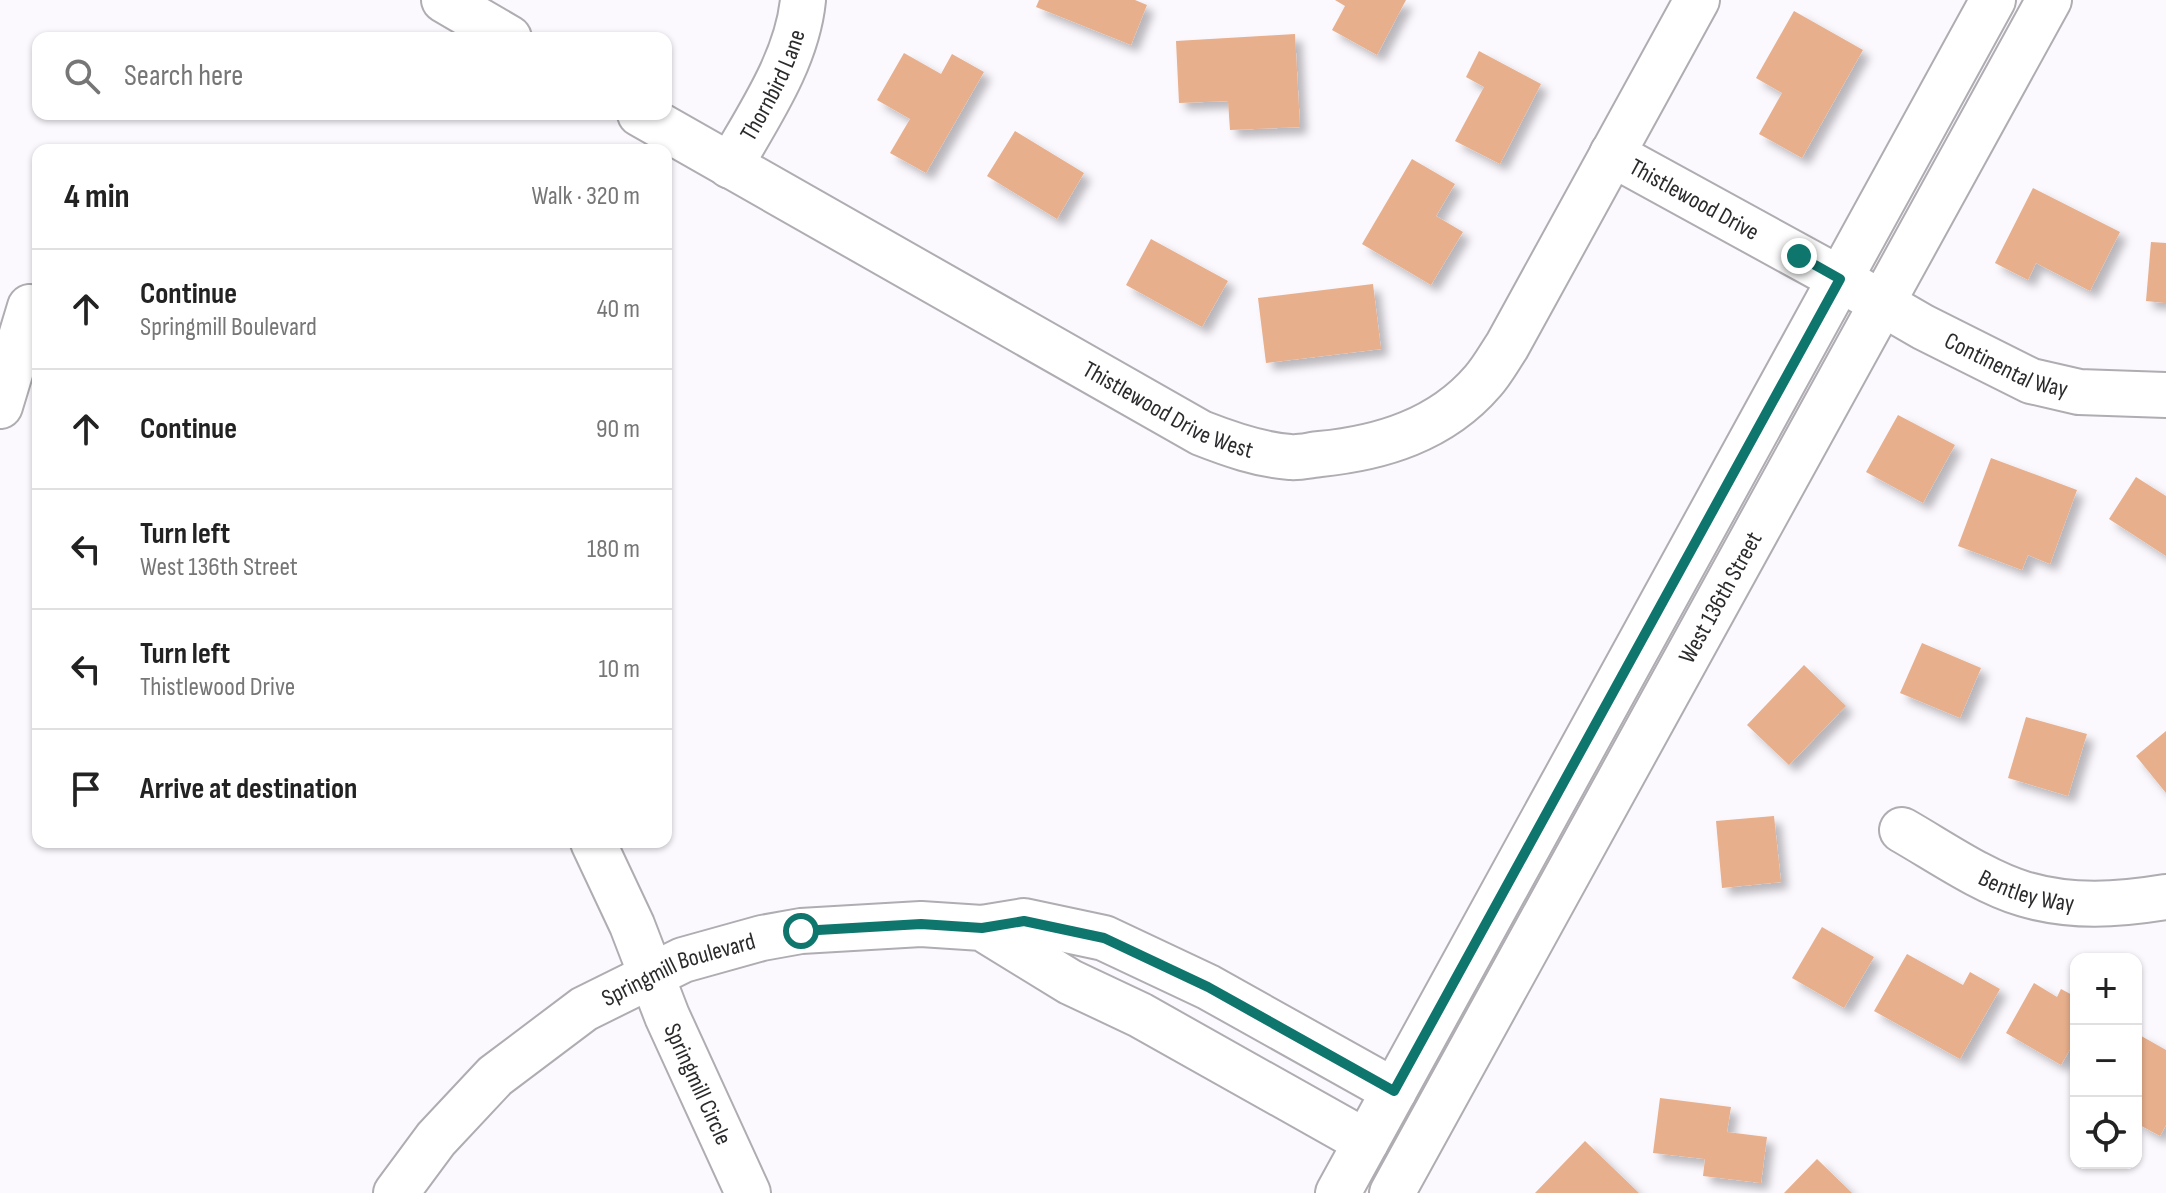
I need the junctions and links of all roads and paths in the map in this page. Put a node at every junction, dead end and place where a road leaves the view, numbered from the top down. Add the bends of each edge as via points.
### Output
1 (444, 0) edge
2 (803, 0) edge
3 (1697, 0) edge
4 (1993, 0) edge
5 (2049, 0) edge
6 (499, 32) edge
7 (650, 120) edge
8 (1612, 154) junction
9 (730, 166) junction
10 (1861, 291) junction
11 (30, 307) dead end
12 (2166, 395) edge
13 (0, 406) edge
14 (1902, 830) dead end
15 (596, 848) edge
16 (2166, 897) edge
17 (982, 928) junction
18 (651, 976) junction
19 (1380, 1117) junction
20 (1422, 1140) junction
21 (396, 1193) edge
22 (748, 1193) edge
23 (1338, 1193) edge
24 (1392, 1193) edge

1 - 6 street
2 - 9 street, Thornbird Lane via 783,73
3 - 8 street, Thistlewood Drive West
4 - 10 street, West 136th Street
5 - 10 street, West 136th Street
7 - 9 street, Thistlewood Drive West
8 - 9 street, Thistlewood Drive West via 1483,382 1449,412 1387,443 1290,457 1201,433
8 - 10 street, Thistlewood Drive
10 - 12 street, Continental Way via 2031,381 2079,392
10 - 19 street, West 136th Street
10 - 20 street, West 136th Street
11 - 13 street
14 - 16 street, Bentley Way via 2022,894 2116,905
15 - 18 street, Springmill Circle
17 - 18 street, Springmill Boulevard via 921,924 801,931 683,960
17 - 19 street, Springmill Boulevard via 1070,982
17 - 19 street via 1024,921 1104,938 1208,987
18 - 21 street, Springmill Boulevard via 584,1009 495,1076 436,1139
18 - 22 street, Springmill Circle
19 - 20 street
19 - 23 street, West 136th Street
20 - 24 street, West 136th Street

